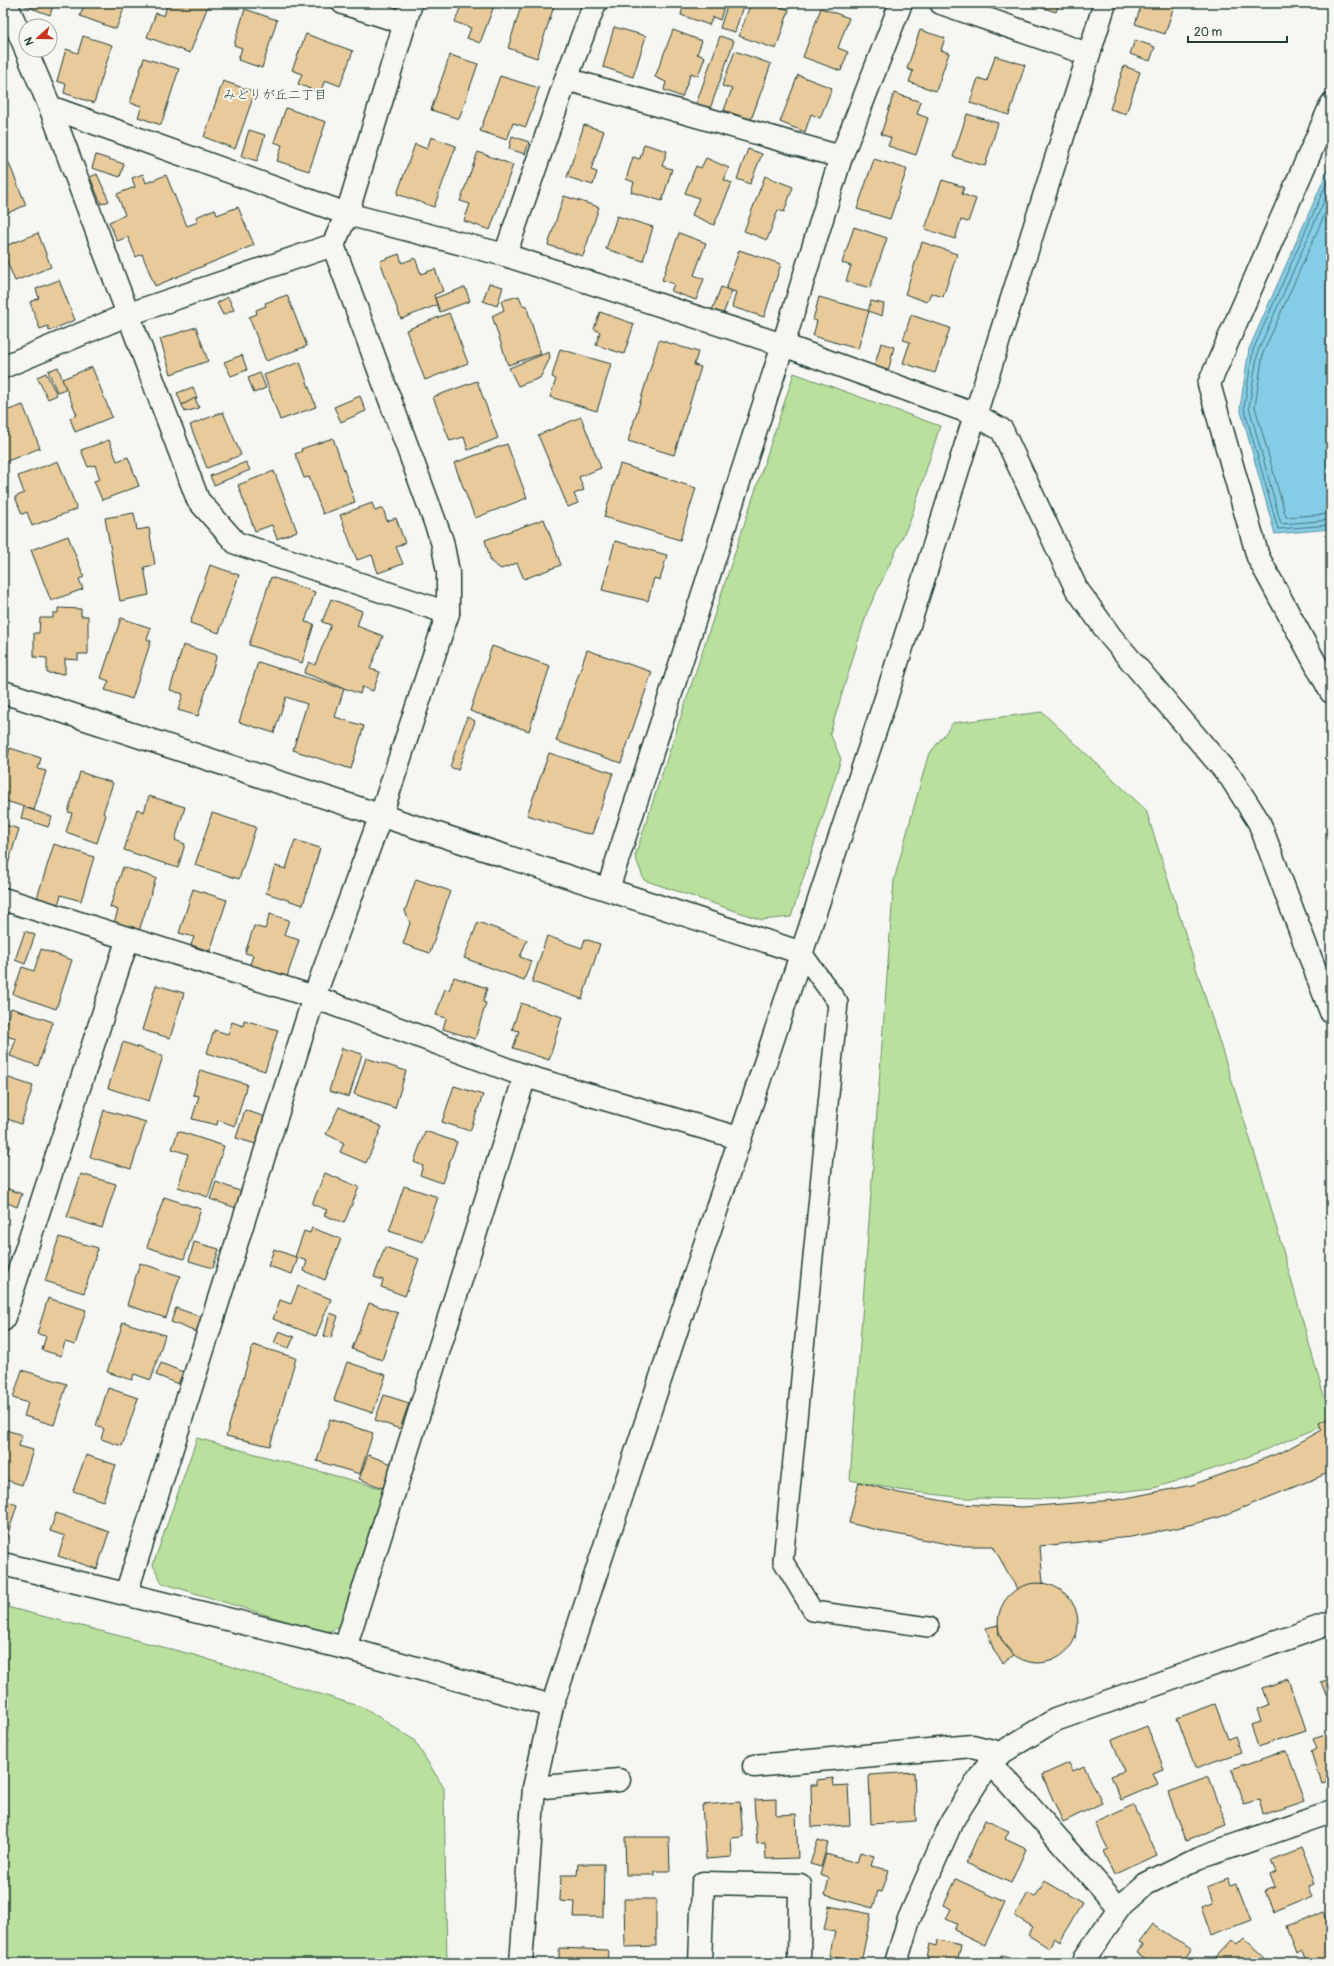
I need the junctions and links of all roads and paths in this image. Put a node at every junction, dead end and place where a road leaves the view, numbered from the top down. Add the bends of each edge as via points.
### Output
1 (6, 3) edge
2 (344, 3) edge
3 (595, 3) edge
4 (901, 3) edge
5 (941, 3) edge
6 (1105, 3) edge
7 (408, 13) edge
8 (18, 31) edge
9 (1088, 54) junction
10 (29, 58) edge
11 (566, 79) junction
12 (1331, 105) edge
13 (50, 107) junction
14 (841, 157) junction
15 (347, 214) junction
16 (333, 245) junction
17 (505, 255) junction
18 (129, 314) junction
19 (783, 345) junction
20 (3, 367) edge
21 (974, 414) junction
22 (448, 613) junction
23 (3, 692) edge
24 (1331, 692) edge
25 (381, 815) junction
26 (608, 890) junction
27 (3, 899) edge
28 (128, 938) junction
29 (802, 953) junction
30 (314, 997) junction
31 (1331, 1012) edge
32 (525, 1076) junction
33 (739, 1138) junction
34 (3, 1320) edge
35 (3, 1564) edge
36 (126, 1594) junction
37 (1331, 1622) edge
38 (929, 1627) dead end
39 (345, 1648) junction
40 (552, 1706) junction
41 (995, 1758) junction
42 (754, 1766) dead end
43 (619, 1780) dead end
44 (534, 1788) junction
45 (1331, 1812) edge
46 (1119, 1908) junction
47 (521, 1963) edge
48 (700, 1963) edge
49 (799, 1963) edge
50 (896, 1963) edge
51 (1084, 1963) edge

1 - 8 street
2 - 7 street
3 - 11 street
4 - 14 street
5 - 9 street
6 - 9 street
7 - 15 street
9 - 21 street via 990,371
10 - 13 street
11 - 14 street
11 - 17 street
12 - 24 street via 1209,384 1258,557
13 - 15 street
13 - 18 street
14 - 19 street
15 - 16 street
15 - 17 street
16 - 18 street
16 - 22 street via 442,540 448,572
17 - 19 street
18 - 20 street
18 - 22 street via 198,500 236,543
19 - 21 street
19 - 26 street
21 - 29 street via 884,706
21 - 31 street via 1002,430 1076,588 1111,637 1231,778 1259,822
22 - 25 street
23 - 25 street
25 - 26 street
25 - 30 street
26 - 29 street
27 - 28 street
28 - 30 street
28 - 34 street
29 - 33 street
29 - 38 lane via 838,1003 783,1561 813,1611
30 - 32 street
30 - 36 street
32 - 33 street
32 - 39 street
33 - 40 street
35 - 36 street
36 - 39 street
37 - 41 street via 1055,1720
39 - 40 street
40 - 44 street
41 - 42 street via 972,1746
41 - 46 street via 1009,1782
41 - 50 street via 952,1821 909,1919
43 - 44 street
44 - 47 street
45 - 46 street via 1198,1858 1146,1884
46 - 51 street
48 - 49 street via 703,1882 800,1885

